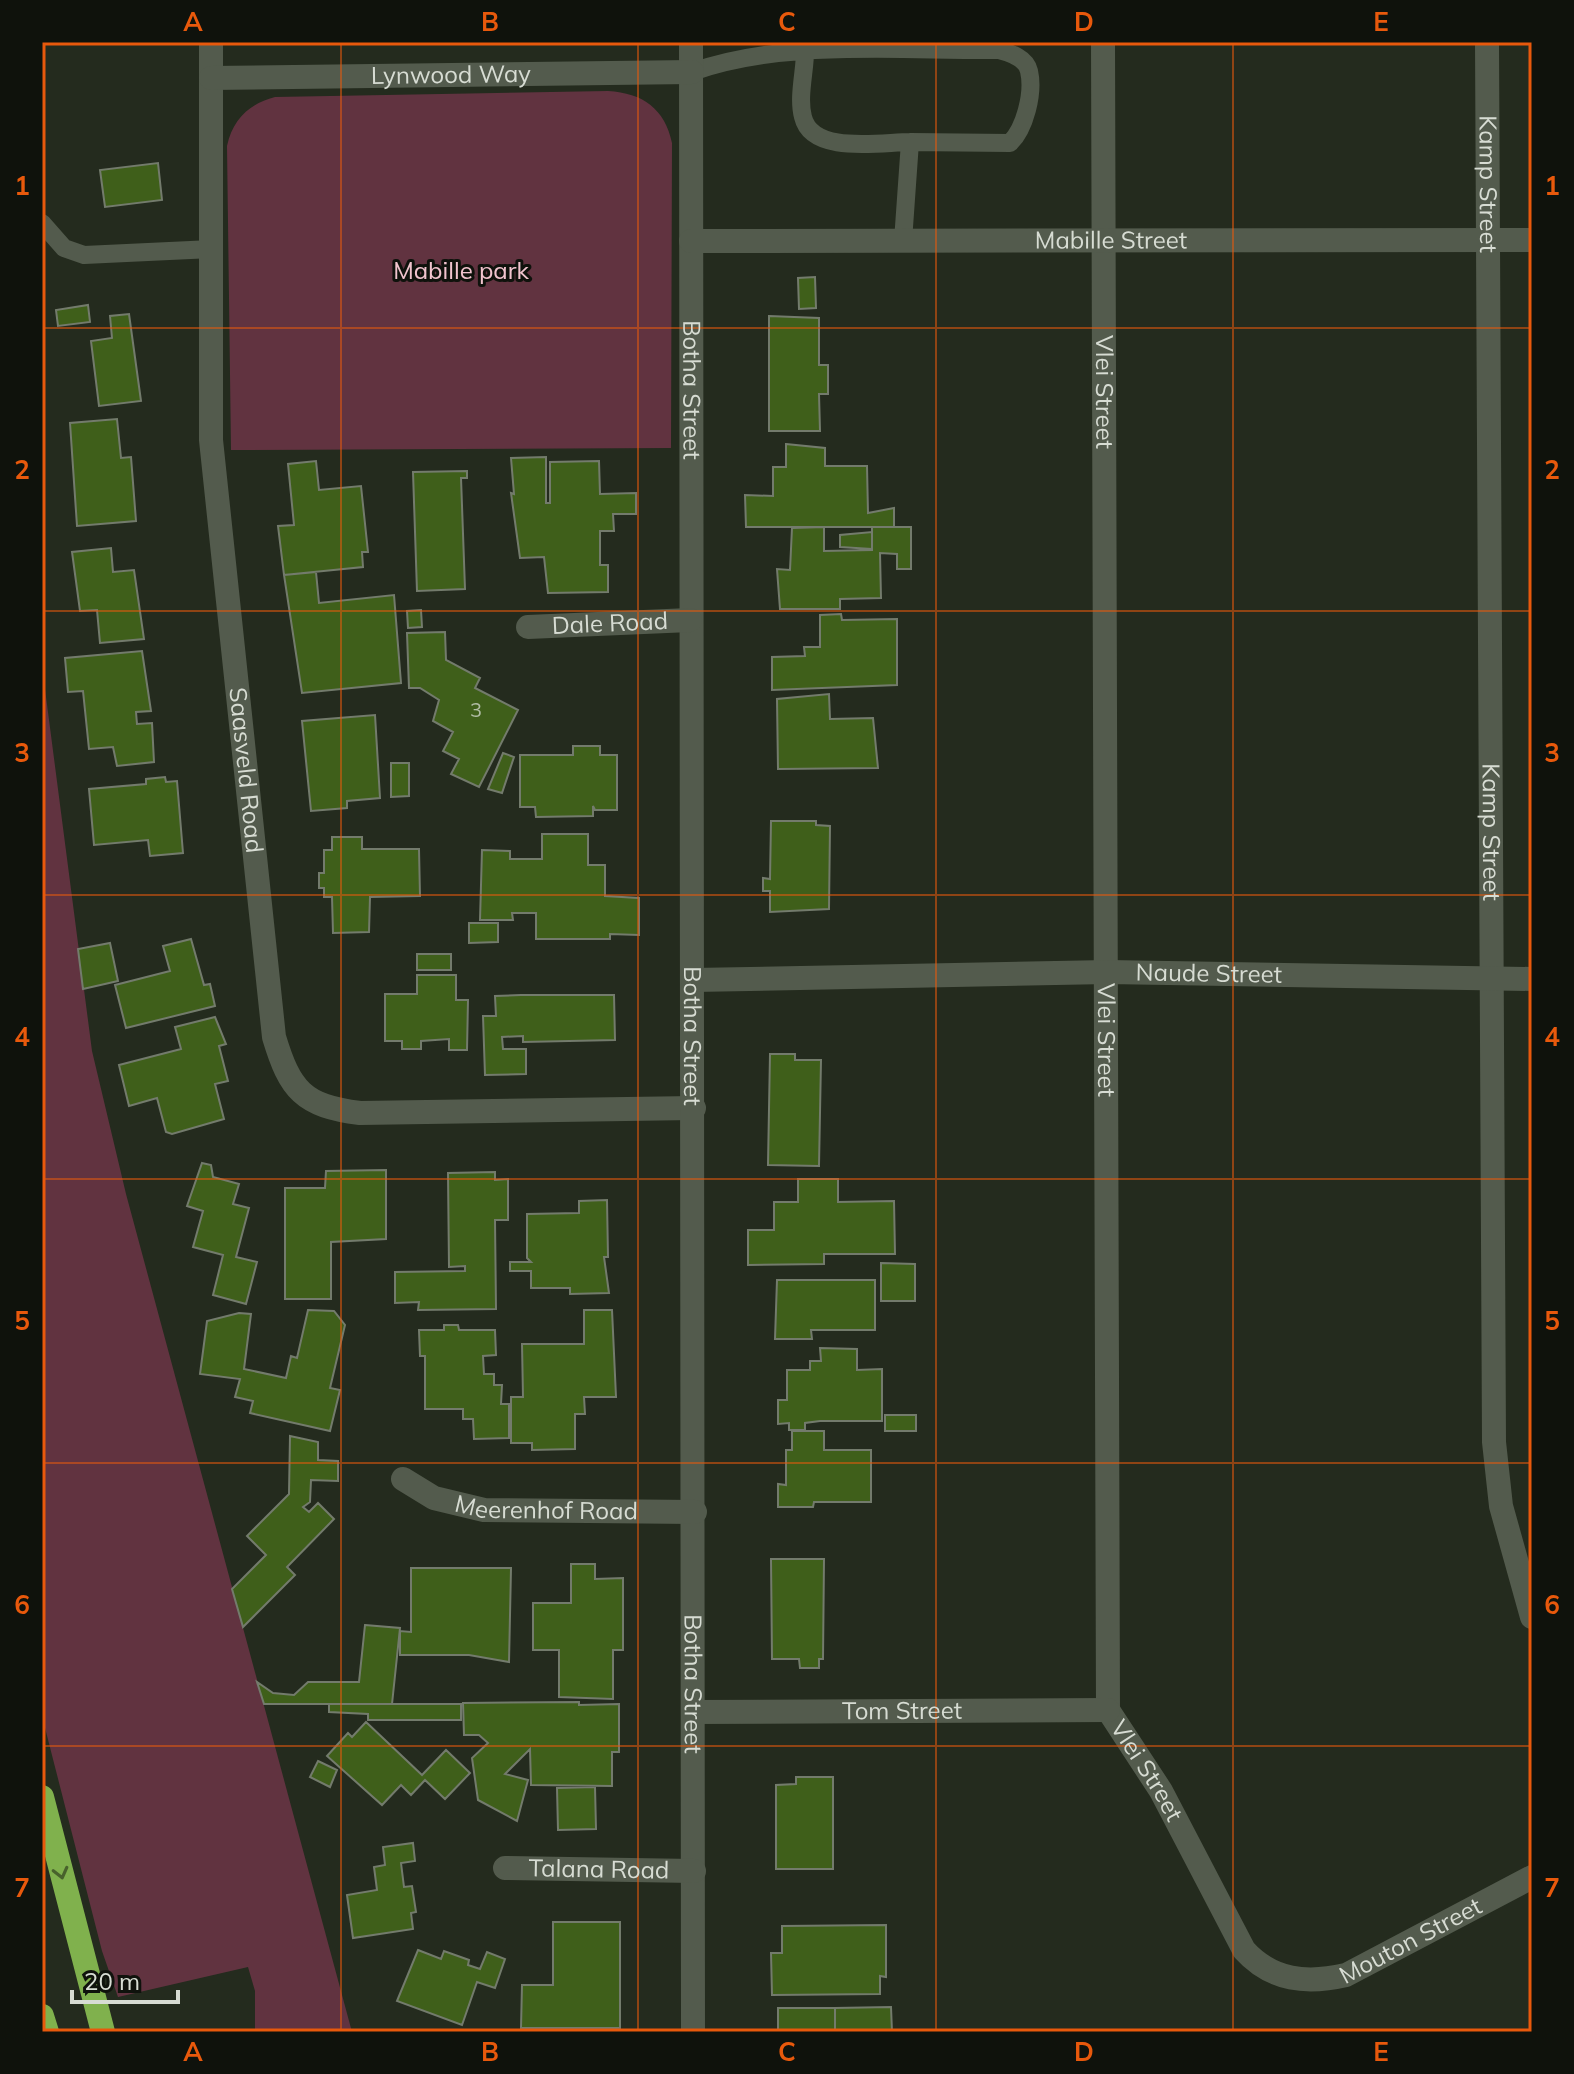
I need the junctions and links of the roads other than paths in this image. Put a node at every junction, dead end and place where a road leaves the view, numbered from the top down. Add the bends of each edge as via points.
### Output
1 (211, 42) edge
2 (691, 42) edge
3 (1103, 42) edge
4 (1487, 42) edge
5 (805, 47) edge
6 (692, 72) junction
7 (211, 78) junction
8 (910, 142) junction
9 (42, 223) edge
10 (1104, 240) junction
11 (1488, 240) junction
12 (1532, 240) edge
13 (691, 241) junction
14 (903, 241) junction
15 (212, 249) junction
16 (690, 620) junction
17 (528, 627) dead end
18 (1108, 972) junction
19 (1493, 979) junction
20 (1532, 979) edge
21 (693, 980) junction
22 (694, 1108) junction
23 (403, 1479) dead end
24 (695, 1512) junction
25 (1532, 1617) edge
26 (1108, 1710) junction
27 (694, 1712) junction
28 (42, 1797) edge
29 (505, 1868) dead end
30 (694, 1871) junction
31 (1532, 1877) edge
32 (1284, 1977) joint
33 (42, 2017) edge
34 (102, 2030) edge
35 (47, 2032) edge
36 (693, 2032) edge

1 - 7 street, Saasveld Road
2 - 6 street, Botha Street
3 - 10 street, Vlei Street
4 - 11 street, Kamp Street
5 - 6 lane
5 - 8 lane via 803,117 811,131 838,142
5 - 8 lane via 999,50 1021,59 1029,71 1026,120 1010,143
6 - 7 street, Lynwood Way
6 - 13 street, Botha Street
7 - 15 street, Saasveld Road
8 - 14 lane
9 - 15 lane via 64,248 84,255
10 - 11 street, Mabille Street
10 - 14 street, Mabille Street
10 - 18 street, Vlei Street
11 - 12 street, Mabille Street
11 - 19 street, Kamp Street
13 - 14 street, Mabille Street
13 - 16 street, Botha Street
15 - 22 street, Saasveld Road via 211,440 274,1037 285,1075 310,1100 360,1113
16 - 17 street, Dale Road
16 - 21 street, Botha Street
18 - 19 street, Naude Street
18 - 21 street, Naude Street
18 - 26 street, Vlei Street
19 - 20 street, Naude Street
19 - 25 street, Kamp Street via 1494,1442 1501,1506
21 - 22 street, Botha Street
22 - 24 street, Botha Street
23 - 24 street, Meerenhof Road via 434,1498 484,1510
24 - 27 street, Botha Street
26 - 27 street, Tom Street
26 - 32 street, Vlei Street via 1161,1791 1244,1950 1258,1966
27 - 30 street, Botha Street
28 -> 34 highway
29 - 30 street, Talana Road
30 - 36 street, Botha Street
31 - 32 street, Mouton Street via 1346,1975 1316,1982
33 - 35 highway

